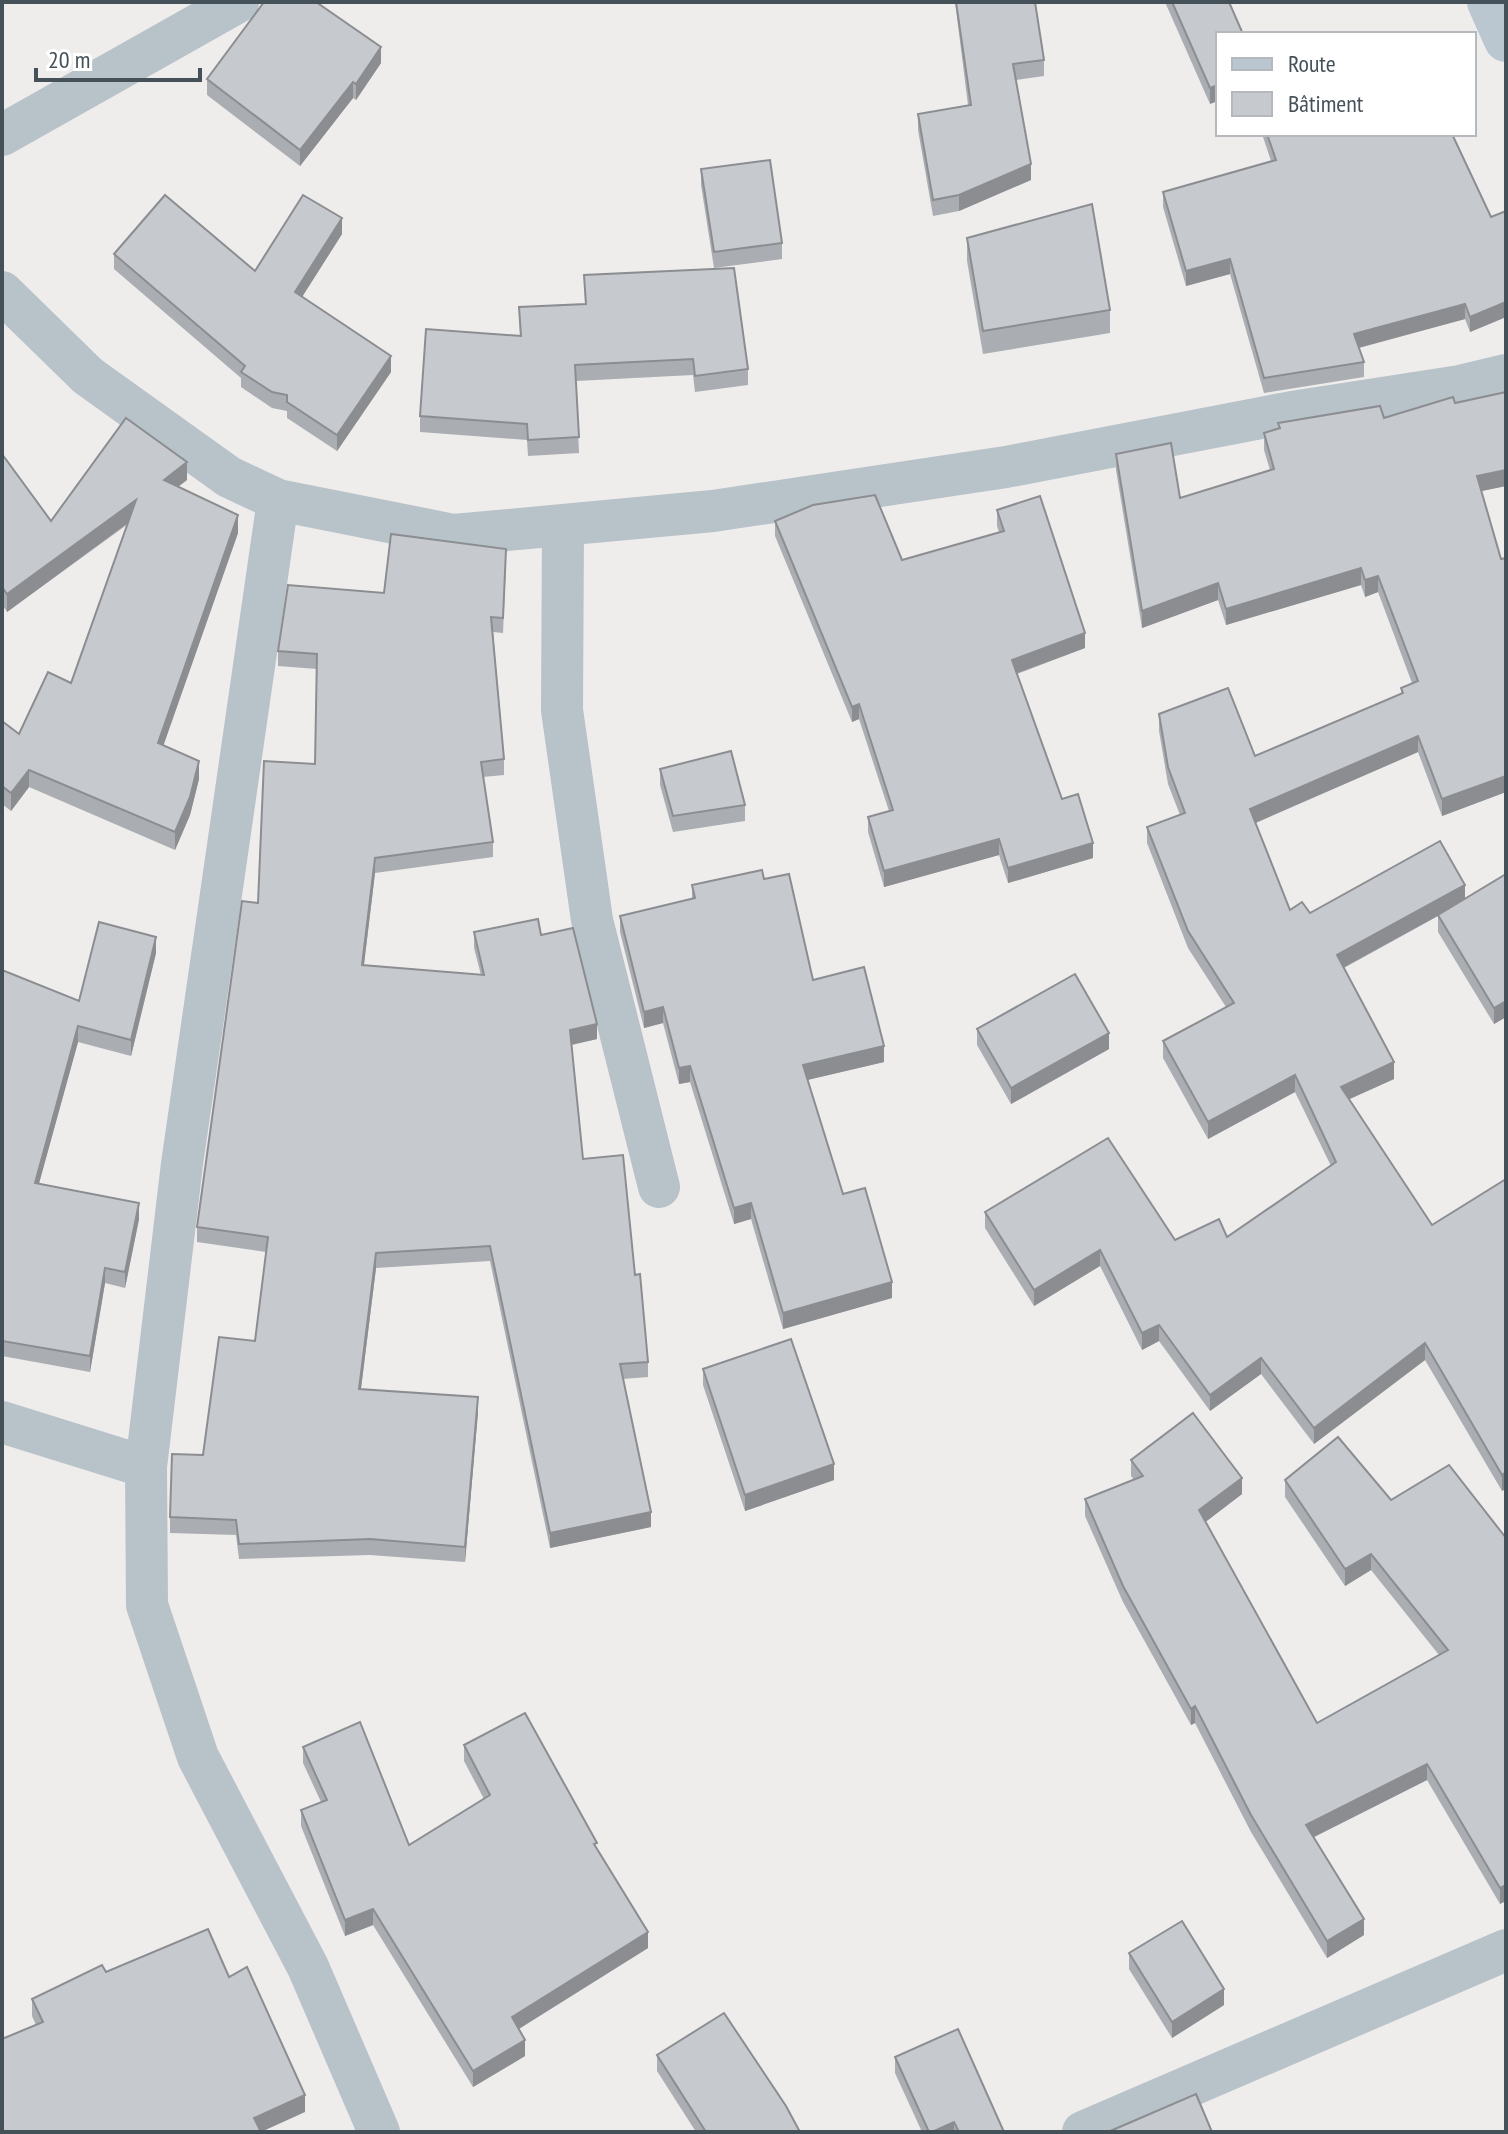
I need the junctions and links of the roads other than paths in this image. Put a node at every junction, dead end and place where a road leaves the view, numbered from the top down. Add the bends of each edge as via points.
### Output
1 (238, 2) edge
2 (1489, 2) edge
3 (1506, 40) edge
4 (2, 135) edge
5 (2, 292) edge
6 (1506, 375) edge
7 (278, 500) junction
8 (563, 527) junction
9 (659, 1187) dead end
10 (2, 1422) edge
11 (146, 1467) junction
12 (1506, 1950) edge
13 (379, 2132) edge
14 (1083, 2132) edge

1 - 4 street
2 - 3 street
5 - 7 street via 88,376 229,477
6 - 8 street via 1006,467 713,511
7 - 8 street via 454,535
7 - 11 street via 184,1148
8 - 9 street via 562,710 592,920
10 - 11 street
11 - 13 street via 147,1605 198,1757 308,1967
12 - 14 street

